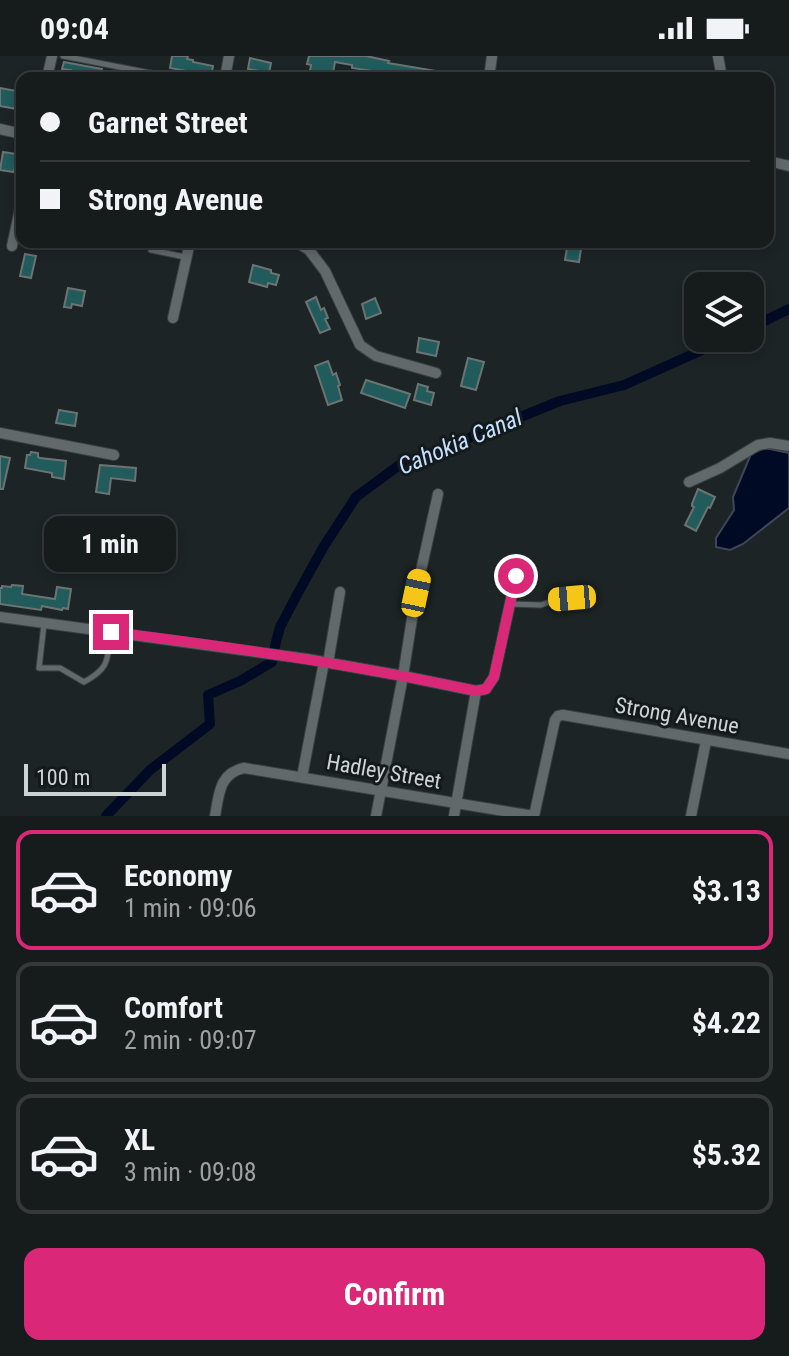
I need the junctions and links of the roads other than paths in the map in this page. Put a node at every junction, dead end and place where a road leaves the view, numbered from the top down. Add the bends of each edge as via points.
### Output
1 (63, 56) edge
2 (145, 72) edge
3 (16, 228) edge
4 (12, 246) dead end
5 (189, 248) edge
6 (306, 248) edge
7 (151, 250) dead end
8 (187, 257) junction
9 (173, 318) dead end
10 (436, 373) dead end
11 (0, 433) edge
12 (789, 446) edge
13 (114, 455) dead end
14 (689, 482) dead end
15 (438, 494) dead end
16 (516, 576) dead end
17 (340, 592) dead end
18 (572, 598) dead end
19 (510, 604) junction
20 (0, 617) edge
21 (44, 624) junction
22 (111, 632) junction
23 (326, 662) junction
24 (403, 676) junction
25 (476, 691) junction
26 (706, 741) junction
27 (789, 754) edge
28 (302, 777) junction
29 (381, 791) junction
30 (457, 803) junction
31 (215, 816) edge
32 (376, 816) edge
33 (454, 816) edge
34 (534, 816) edge
35 (691, 816) edge

1 - 2 lane
3 - 4 street
5 - 8 street
6 - 10 street via 325,271 360,345 376,356
7 - 8 lane
8 - 9 street
11 - 13 street
12 - 14 street via 758,445
15 - 24 street
16 - 19 street
17 - 23 street
18 - 19 lane
19 - 25 street via 494,677 486,689
20 - 21 street
21 - 22 street
21 - 22 lane via 39,668 65,669 84,682 106,665
22 - 23 street
23 - 24 street
23 - 28 street
24 - 25 street
24 - 29 street
25 - 30 street
26 - 27 street, Strong Avenue
26 - 34 street, Strong Avenue via 558,716
26 - 35 street
28 - 29 street, Hadley Street
28 - 31 street, Hadley Street via 244,768 228,774
29 - 30 street, Hadley Street
29 - 32 street
30 - 33 street
30 - 34 street, Hadley Street

